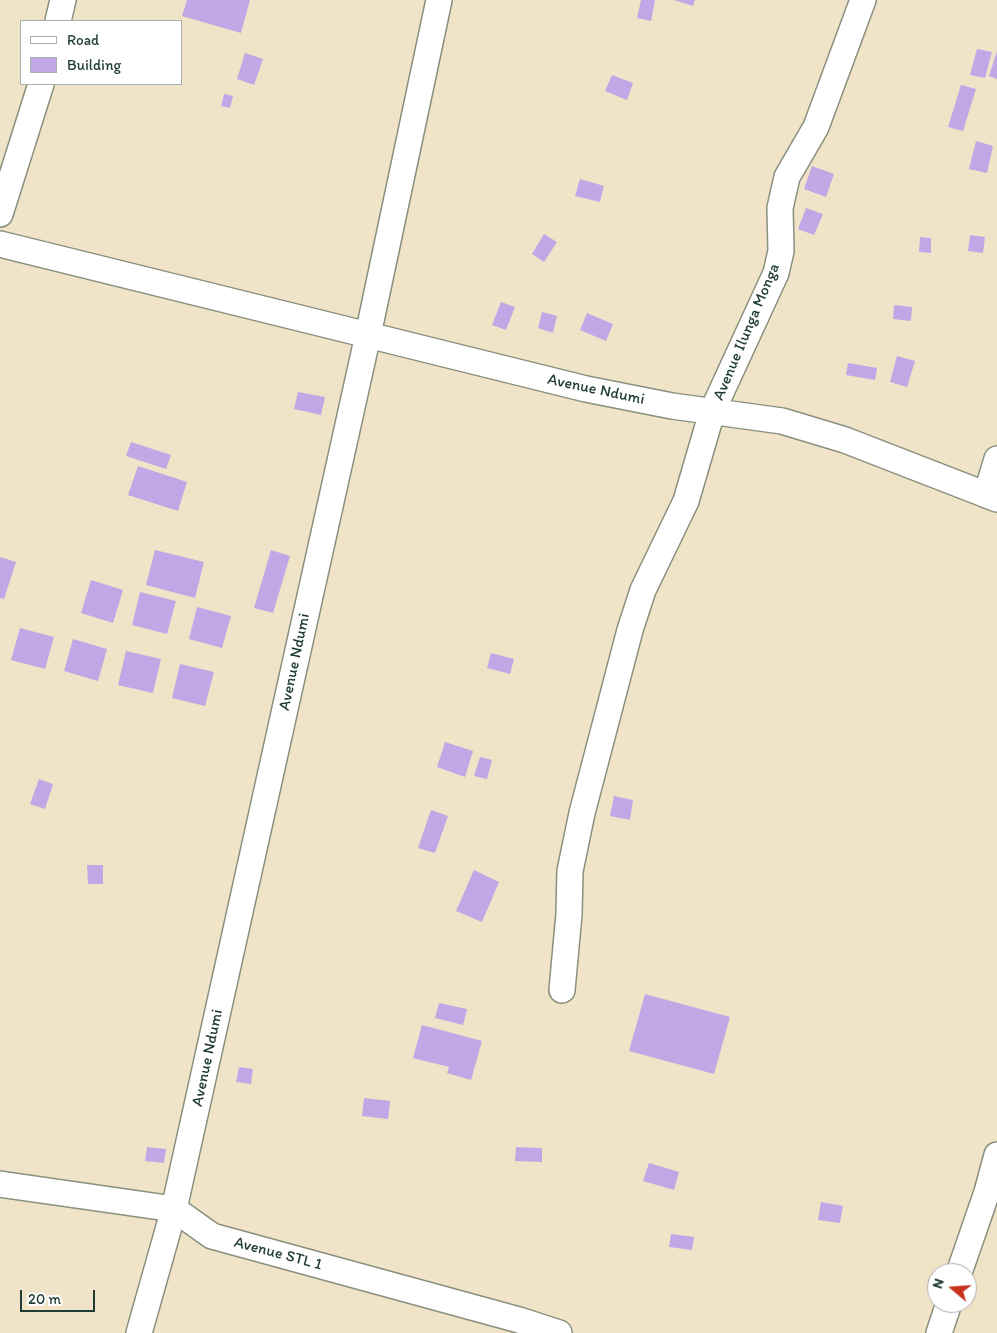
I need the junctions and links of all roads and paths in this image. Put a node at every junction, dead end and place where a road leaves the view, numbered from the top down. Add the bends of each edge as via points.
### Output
1 (63, 0) edge
2 (439, 0) edge
3 (863, 0) edge
4 (58, 20) edge
5 (41, 85) edge
6 (0, 214) edge
7 (0, 244) edge
8 (368, 335) junction
9 (712, 412) junction
10 (997, 459) edge
11 (992, 497) edge
12 (562, 990) dead end
13 (997, 1155) edge
14 (0, 1184) edge
15 (174, 1210) junction
16 (963, 1263) edge
17 (945, 1313) edge
18 (518, 1327) edge
19 (139, 1333) edge
20 (559, 1333) edge
21 (938, 1333) edge

1 - 4 street
2 - 8 street
3 - 9 street, Avenue Ilunga Monga via 816,127 787,177 780,208 781,250 776,272
5 - 6 street
7 - 8 street
8 - 9 street, Avenue Ndumi via 586,389
8 - 15 street, Avenue Ndumi
9 - 11 street, Avenue Ilunga Monga via 782,421 845,440
9 - 12 street via 686,501 643,590 582,813 570,871
10 - 11 street
13 - 16 street via 988,1192
14 - 15 street, Avenue STL 1
15 - 18 street, Avenue STL 1 via 212,1236
15 - 19 street, Avenue Ndumi
17 - 21 street
18 - 20 street, Avenue STL 1

